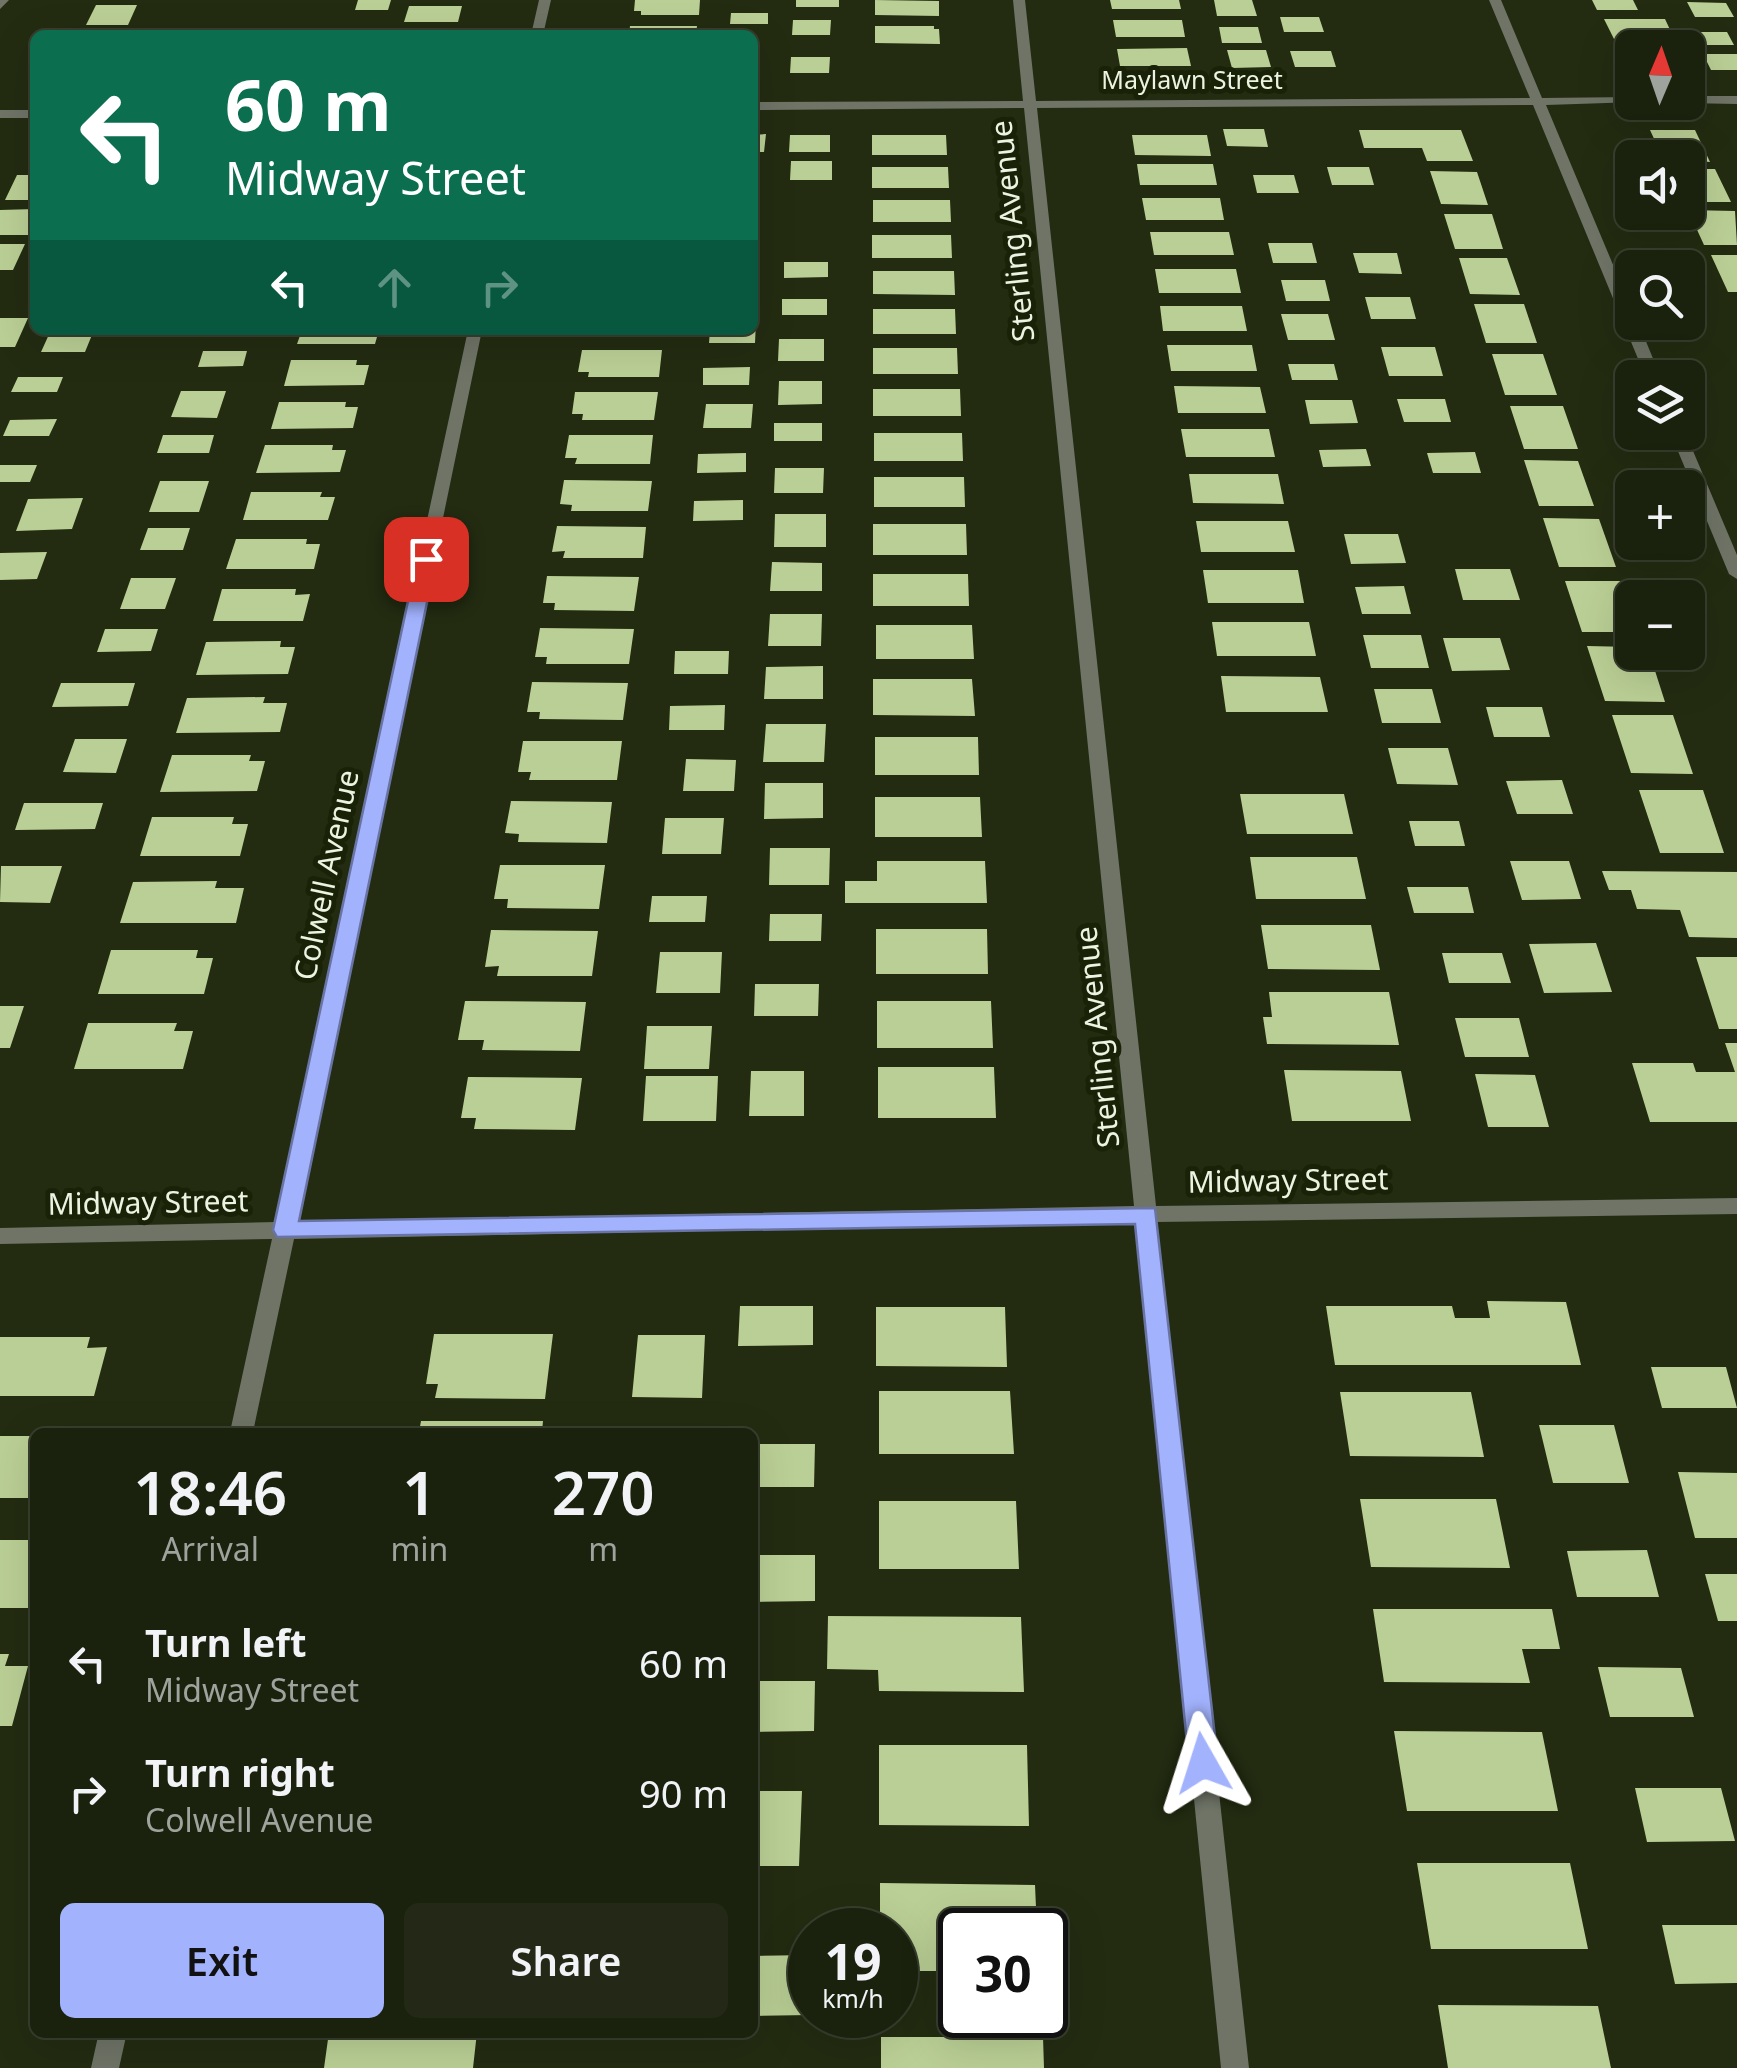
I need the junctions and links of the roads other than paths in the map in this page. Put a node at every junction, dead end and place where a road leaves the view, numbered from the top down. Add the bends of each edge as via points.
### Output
1 (545, 0) edge
2 (1020, 0) edge
3 (1495, 0) edge
4 (538, 30) edge
5 (1615, 100) edge
6 (1705, 100) edge
7 (1737, 100) edge
8 (1537, 101) junction
9 (1030, 104) junction
10 (758, 106) edge
11 (0, 114) edge
12 (30, 114) edge
13 (474, 335) edge
14 (1646, 360) edge
15 (1685, 450) edge
16 (1737, 574) edge
17 (1737, 1206) edge
18 (1147, 1214) junction
19 (285, 1230) junction
20 (0, 1236) edge
21 (243, 1428) edge
22 (112, 2038) edge
23 (105, 2068) edge
24 (1235, 2068) edge

1 - 4 street
2 - 9 street, Sterling Avenue
3 - 8 street
5 - 8 street, Maylawn Street
6 - 7 street
8 - 9 street, Maylawn Street
8 - 14 street
9 - 10 street, Maylawn Street
9 - 18 street, Sterling Avenue
11 - 12 street
13 - 19 street, Colwell Avenue
15 - 16 street
17 - 18 street, Midway Street
18 - 19 street, Midway Street
18 - 24 street, Sterling Avenue
19 - 20 street, Midway Street
19 - 21 street, Colwell Avenue
22 - 23 street

